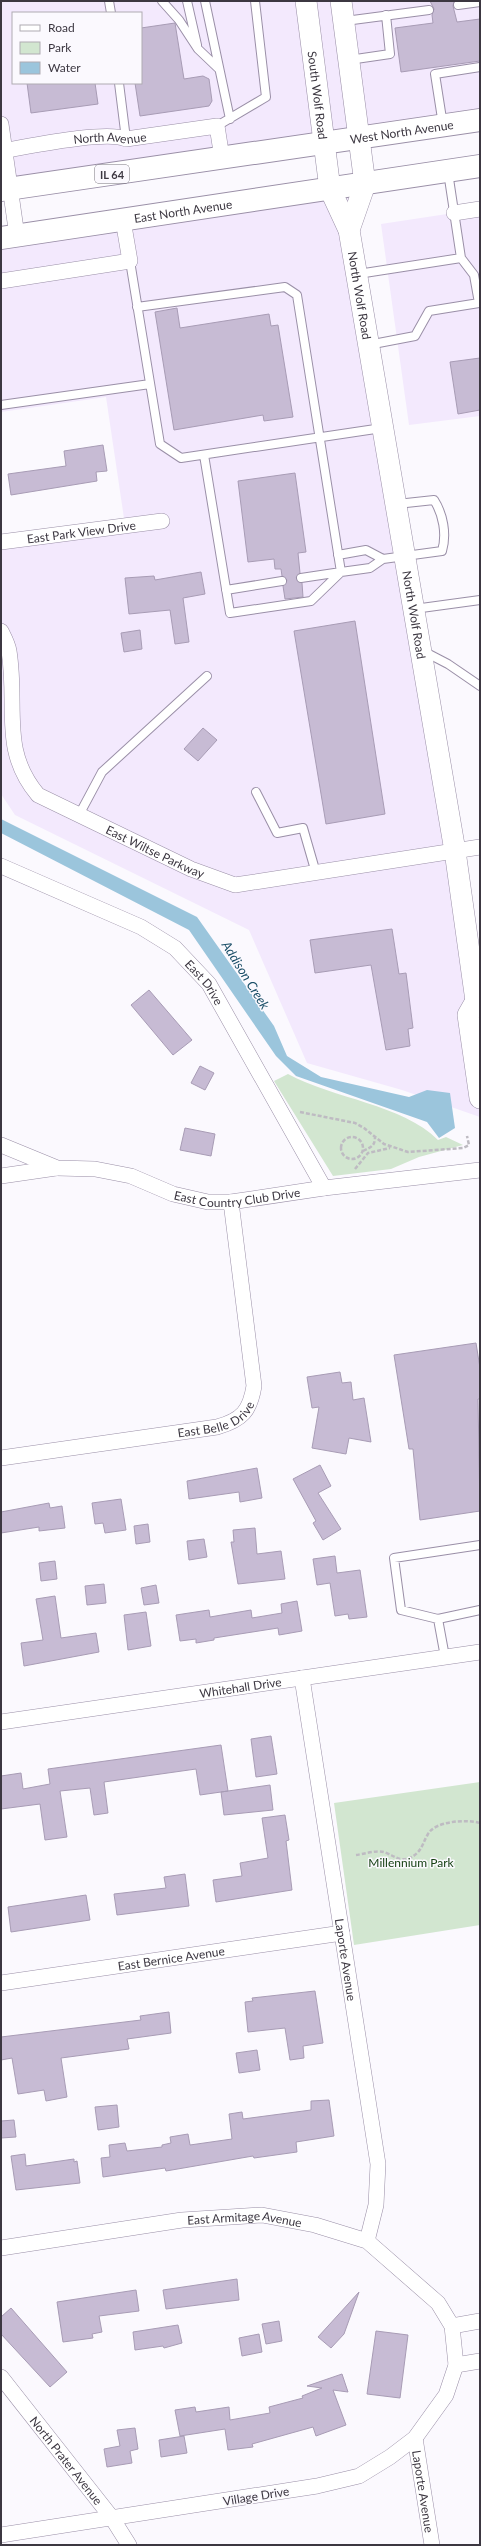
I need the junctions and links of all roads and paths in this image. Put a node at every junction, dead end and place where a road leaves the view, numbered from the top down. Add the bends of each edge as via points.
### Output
1 (110, 1) edge
2 (162, 1) edge
3 (188, 1) edge
4 (205, 1) edge
5 (255, 1) edge
6 (306, 1) edge
7 (480, 2) edge
8 (458, 5) dead end
9 (429, 10) dead end
10 (342, 11) edge
11 (111, 12) edge
12 (386, 15) junction
13 (198, 49) junction
14 (349, 60) junction
15 (480, 67) edge
16 (219, 69) junction
17 (119, 84) edge
18 (480, 120) edge
19 (224, 122) junction
20 (1, 124) edge
21 (443, 126) junction
22 (126, 139) junction
23 (359, 139) junction
24 (324, 144) junction
25 (3, 150) edge
26 (222, 158) junction
27 (480, 166) edge
28 (448, 171) junction
29 (365, 184) junction
30 (330, 189) junction
31 (5, 190) edge
32 (480, 209) edge
33 (454, 213) junction
34 (124, 220) junction
35 (349, 230) junction
36 (9, 237) edge
37 (461, 258) junction
38 (130, 261) junction
39 (356, 275) junction
40 (1, 281) edge
41 (137, 308) junction
42 (367, 345) junction
43 (150, 384) junction
44 (1, 405) edge
45 (382, 428) junction
46 (320, 437) junction
47 (204, 455) junction
48 (395, 504) junction
49 (162, 521) dead end
50 (1, 542) edge
51 (338, 555) junction
52 (404, 556) junction
53 (383, 559) junction
54 (341, 572) junction
55 (301, 578) dead end
56 (282, 580) dead end
57 (226, 590) junction
58 (480, 600) edge
59 (413, 609) junction
60 (1, 631) edge
61 (420, 649) junction
62 (207, 676) dead end
63 (480, 686) edge
64 (256, 792) dead end
65 (79, 815) junction
66 (480, 847) edge
67 (455, 851) junction
68 (1, 866) edge
69 (316, 873) junction
70 (479, 1002) edge
71 (480, 1098) edge
72 (280, 1109) junction
73 (467, 1136) dead end
74 (375, 1137) junction
75 (1, 1145) edge
76 (391, 1148) junction
77 (363, 1150) junction
78 (357, 1158) junction
79 (361, 1160) junction
80 (57, 1168) junction
81 (480, 1170) edge
82 (1, 1176) edge
83 (341, 1186) junction
84 (324, 1188) junction
85 (231, 1202) junction
86 (1, 1458) edge
87 (480, 1545) edge
88 (480, 1610) edge
89 (438, 1619) junction
90 (480, 1652) edge
91 (445, 1657) junction
92 (302, 1678) junction
93 (1, 1722) edge
94 (480, 1823) edge
95 (356, 1855) dead end
96 (342, 1932) junction
97 (1, 1983) edge
98 (367, 2241) junction
99 (1, 2248) edge
100 (480, 2321) edge
101 (452, 2326) junction
102 (480, 2361) edge
103 (456, 2365) junction
104 (1, 2377) edge
105 (415, 2438) junction
106 (112, 2518) junction
107 (1, 2535) edge
108 (129, 2545) edge
109 (432, 2545) edge

1 - 11 lane
2 - 13 lane via 179,20
3 - 13 lane
4 - 16 lane
5 - 19 lane via 266,97
6 - 24 main road, South Wolf Road
7 - 8 lane
9 - 12 lane
10 - 12 lane
10 - 14 main road
12 - 14 lane via 390,54
13 - 16 lane
14 - 23 main road
15 - 21 lane via 435,74
16 - 19 lane
17 - 22 lane
18 - 21 main road, West North Avenue / IL 64
19 - 22 street, North Avenue
19 - 26 street
20 - 25 street
21 - 23 main road, West North Avenue / IL 64
22 - 25 street, North Avenue via 118,135
23 - 24 main road, West North Avenue / IL 64
23 - 29 main road
24 - 26 main road, IL 64
24 - 30 main road, South Wolf Road
25 - 31 street
26 - 31 main road, IL 64
27 - 28 main road
28 - 29 main road
28 - 33 lane
29 - 30 main road, East North Avenue
29 - 35 main road, North Wolf Road
30 - 34 main road, East North Avenue
30 - 35 main road, North Wolf Road
31 - 36 street
32 - 33 street
33 - 37 lane
34 - 36 main road, East North Avenue
34 - 38 street
35 - 39 main road, North Wolf Road
37 - 39 lane
37 - 42 lane via 474,275 479,303 429,312 414,336
38 - 40 street
38 - 41 lane
39 - 42 main road, North Wolf Road
41 - 43 lane
41 - 46 lane via 285,287 297,295
42 - 45 main road, North Wolf Road
43 - 44 lane
43 - 47 lane via 160,444 181,458
45 - 46 lane
45 - 48 main road, North Wolf Road
46 - 47 lane
46 - 51 lane
47 - 57 lane
48 - 52 main road, North Wolf Road
48 - 52 lane via 434,500 440,509 445,540 442,551
49 - 50 street, East Park View Drive
51 - 53 lane via 366,550
51 - 54 lane
52 - 53 lane
52 - 59 main road, North Wolf Road
53 - 54 lane via 370,568
54 - 55 lane
54 - 57 lane via 311,601 230,613
56 - 57 lane
58 - 59 lane
59 - 61 main road, North Wolf Road
60 - 65 street, East Wiltse Parkway via 9,649 10,666 2,727 4,750 9,763 27,787
61 - 63 lane
61 - 67 main road, North Wolf Road
62 - 65 lane via 102,772
64 - 69 lane via 277,833 303,828
65 - 69 street, East Wiltse Parkway via 191,869 235,885
66 - 67 street, East Wiltse Parkway
67 - 69 street, East Wiltse Parkway
67 - 70 main road, North Wolf Road via 470,932
68 - 72 street, East Drive via 141,927 175,948 209,984
70 - 71 main road, North Wolf Road via 468,1016
72 - 74 path via 354,1123
72 - 84 street, East Drive
73 - 76 path via 469,1145 449,1150 408,1152
74 - 76 path
74 - 77 path via 375,1143
75 - 80 street, East Country Club Drive
76 - 79 path via 368,1153
77 - 78 path
77 - 78 path via 362,1143 356,1138 346,1139 342,1144 341,1151 344,1156 350,1160
78 - 79 path
79 - 83 path
80 - 82 street
80 - 85 street, East Country Club Drive via 95,1169 131,1176 190,1199
81 - 83 street, East Country Club Drive
83 - 84 street, East Country Club Drive
84 - 85 street, East Country Club Drive
85 - 86 street, East Belle Drive via 254,1386 252,1401 244,1414 231,1423 217,1426
87 - 89 lane via 394,1558 401,1610
88 - 89 lane
89 - 91 lane
90 - 91 street, Whitehall Drive
91 - 92 street, Whitehall Drive
92 - 93 street, Whitehall Drive
92 - 96 street, Laporte Avenue
94 - 95 path via 438,1825 427,1834 423,1848 408,1859 399,1860 384,1852
96 - 97 street, East Bernice Avenue
96 - 98 street, Laporte Avenue via 378,2164 376,2205
98 - 99 street, East Armitage Avenue via 315,2225 262,2215 182,2220
98 - 101 street, East Armitage Avenue via 438,2303
100 - 101 street
101 - 103 street, East Armitage Avenue
102 - 103 street
103 - 105 street, Village Drive via 446,2395
104 - 106 street, North Prater Avenue
105 - 106 street, Village Drive via 359,2476 317,2486
105 - 109 street, Laporte Avenue
106 - 107 street, Village Drive
106 - 108 street, North Prater Avenue

